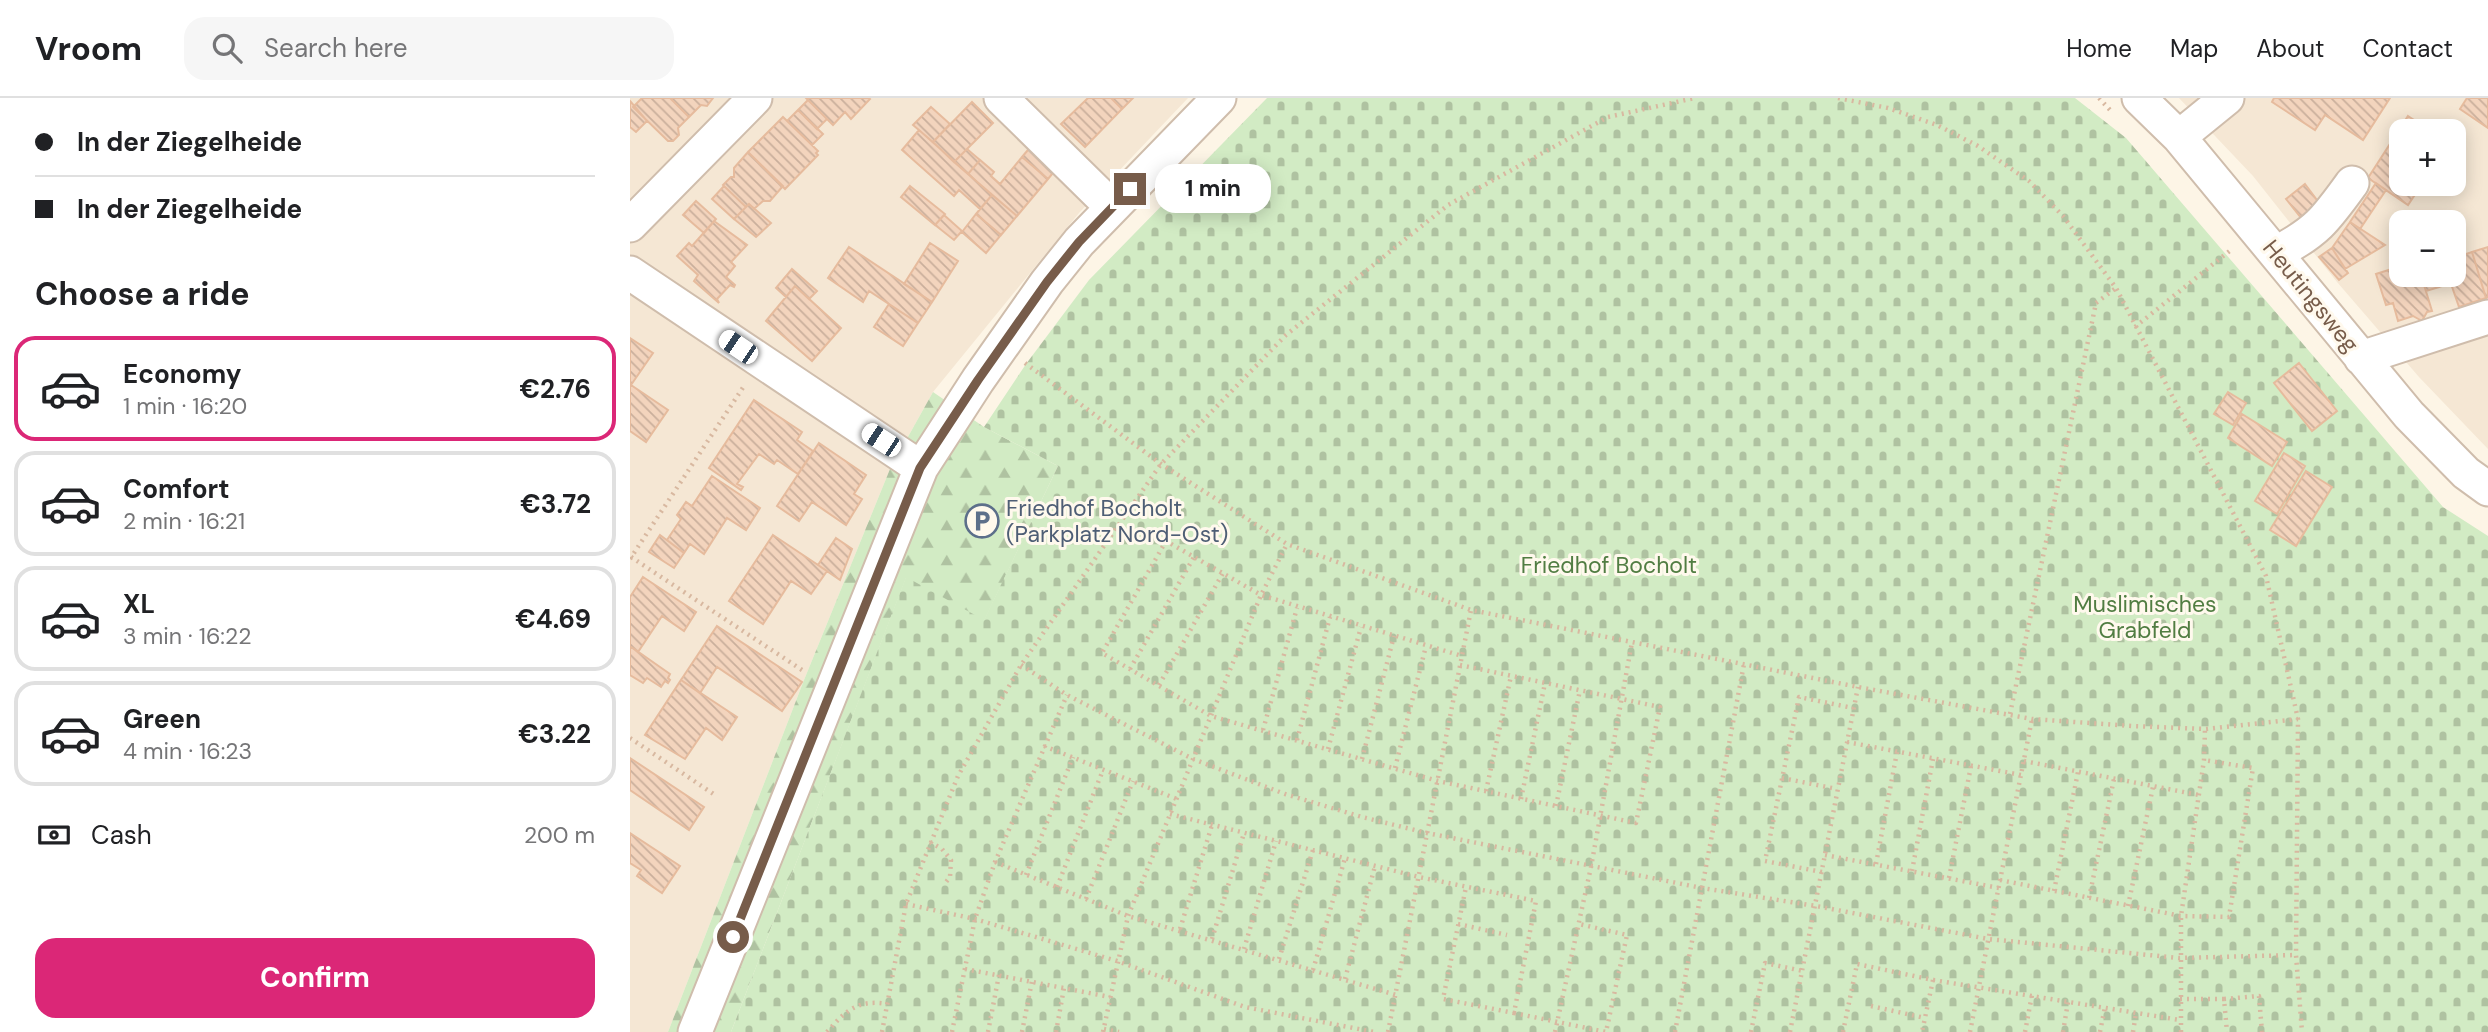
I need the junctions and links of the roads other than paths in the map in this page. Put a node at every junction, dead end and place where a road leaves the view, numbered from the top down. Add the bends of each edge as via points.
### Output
1 (755, 98) edge
2 (1001, 98) edge
3 (1219, 98) edge
4 (2139, 98) edge
5 (2227, 98) edge
6 (2179, 137) junction
7 (2352, 183) dead end
8 (1112, 207) junction
9 (630, 225) edge
10 (2276, 253) junction
11 (630, 273) edge
12 (2488, 317) edge
13 (2361, 358) junction
14 (920, 468) junction
15 (2488, 489) edge
16 (695, 1032) edge

1 - 9 street
2 - 8 street
3 - 8 street
4 - 6 street, Heutingsweg
5 - 6 street
6 - 10 street, Heutingsweg
7 - 10 street via 2323,222 2304,239
8 - 14 street via 1047,282
10 - 13 street, Heutingsweg
11 - 14 street
12 - 13 street
13 - 15 street, Heutingsweg via 2409,415
14 - 16 street

